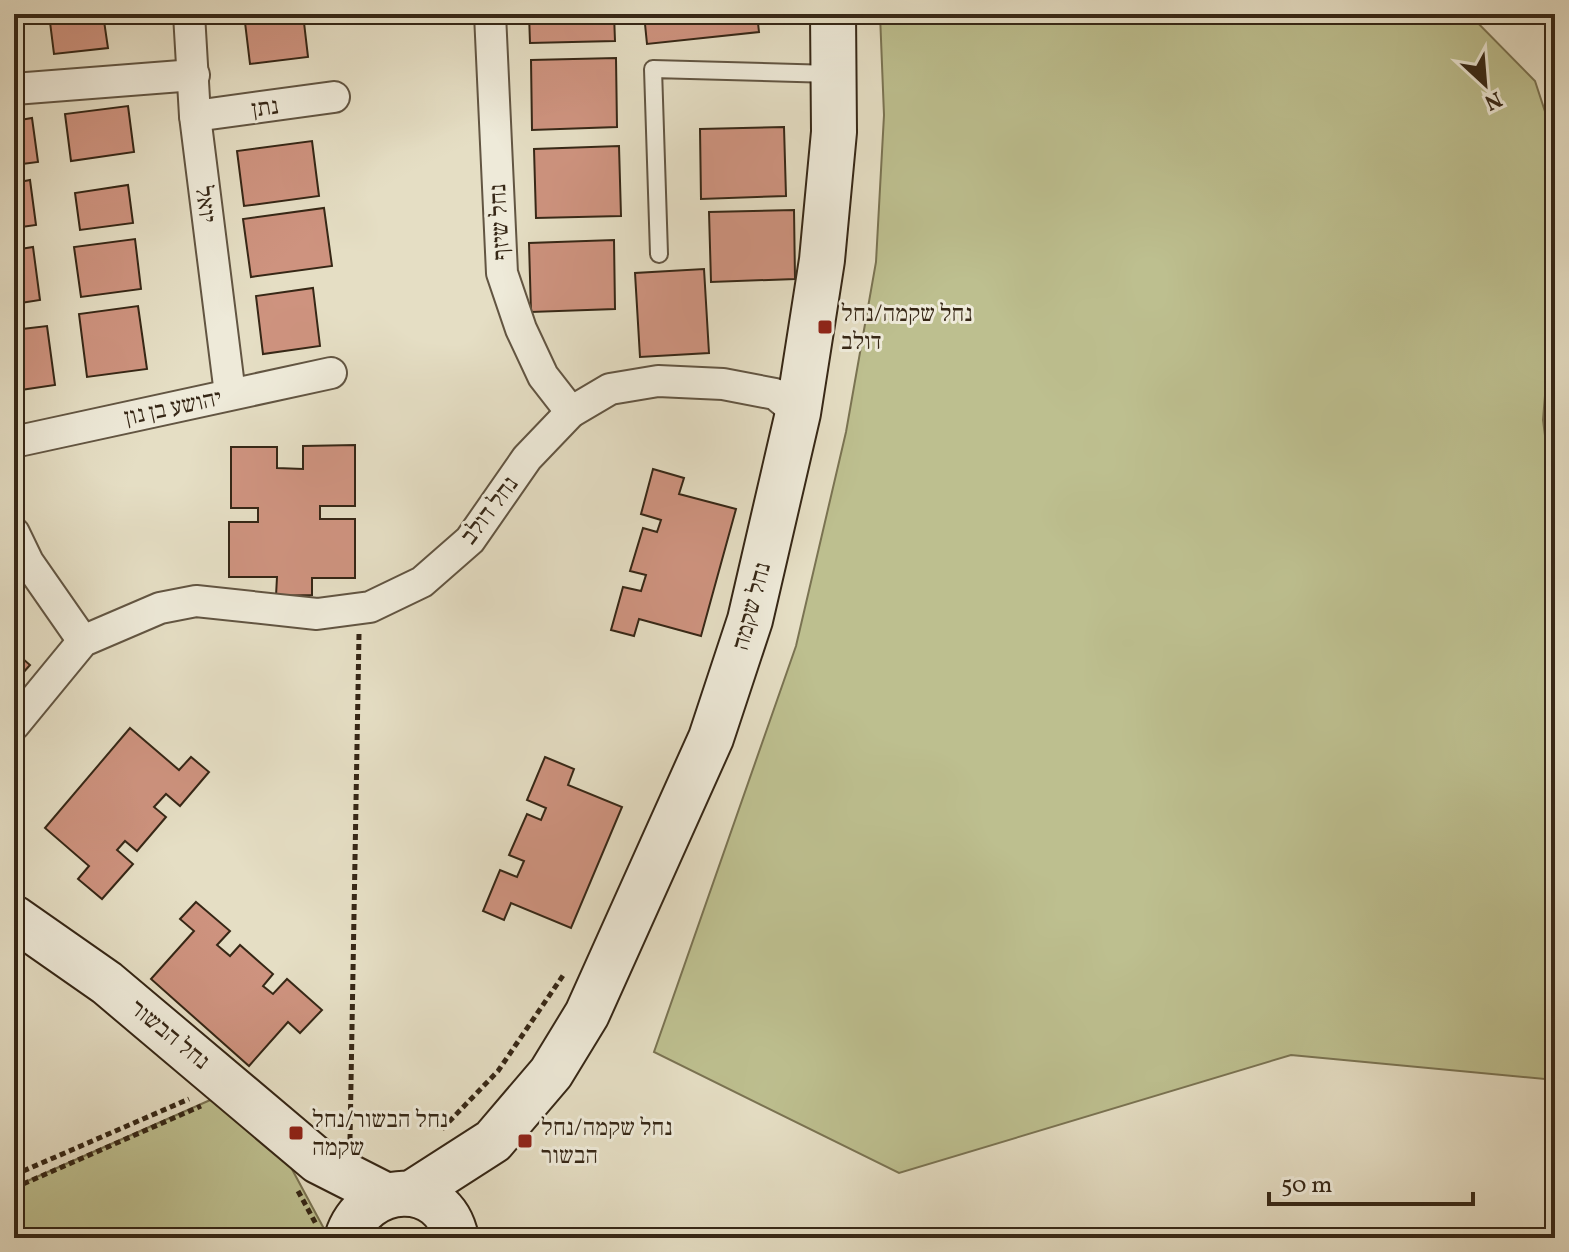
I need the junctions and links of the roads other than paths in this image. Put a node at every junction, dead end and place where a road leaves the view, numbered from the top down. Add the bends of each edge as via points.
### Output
1 (189, 14) edge
2 (490, 14) edge
3 (833, 14) edge
4 (834, 74) junction
5 (194, 75) junction
6 (14, 89) edge
7 (334, 97) dead end
8 (195, 116) junction
9 (659, 254) dead end
10 (331, 373) dead end
11 (230, 394) junction
12 (571, 412) junction
13 (798, 413) junction
14 (14, 442) edge
15 (14, 533) edge
16 (83, 641) junction
17 (14, 725) edge
18 (14, 918) edge
19 (493, 1141) junction
20 (336, 1150) junction
21 (398, 1194) junction
22 (454, 1231) edge
23 (347, 1237) edge

1 - 5 street, יואל
2 - 12 street, נחל שיזף via 502,273 543,376
3 - 4 street, נחל שקמה
4 - 9 lane via 653,69
4 - 13 street, נחל שקמה via 822,260
5 - 6 street
5 - 8 street, יואל
7 - 8 street, נתן
8 - 11 street, יואל
10 - 11 street, יהושע בן נון
11 - 14 street, יהושע בן נון
12 - 13 street, נחל דולב via 610,389 658,381 723,384 775,394
12 - 16 street, נחל דולב via 527,458 470,540 422,582 370,607 317,614 196,601 145,614
13 - 19 street, נחל שקמה via 750,620 711,738 587,1014 551,1073
15 - 16 street
16 - 17 street, נחל דולב
18 - 20 street, נחל הבשור via 107,983 232,1086
19 - 21 street, נחל שקמה
19 - 22 street, נחל שקמה
20 - 21 street, נחל הבשור
20 - 23 street, נחל הבשור
21 - 22 street, נחל הבשור via 440,1208
21 - 23 street, נחל שקמה via 368,1204

